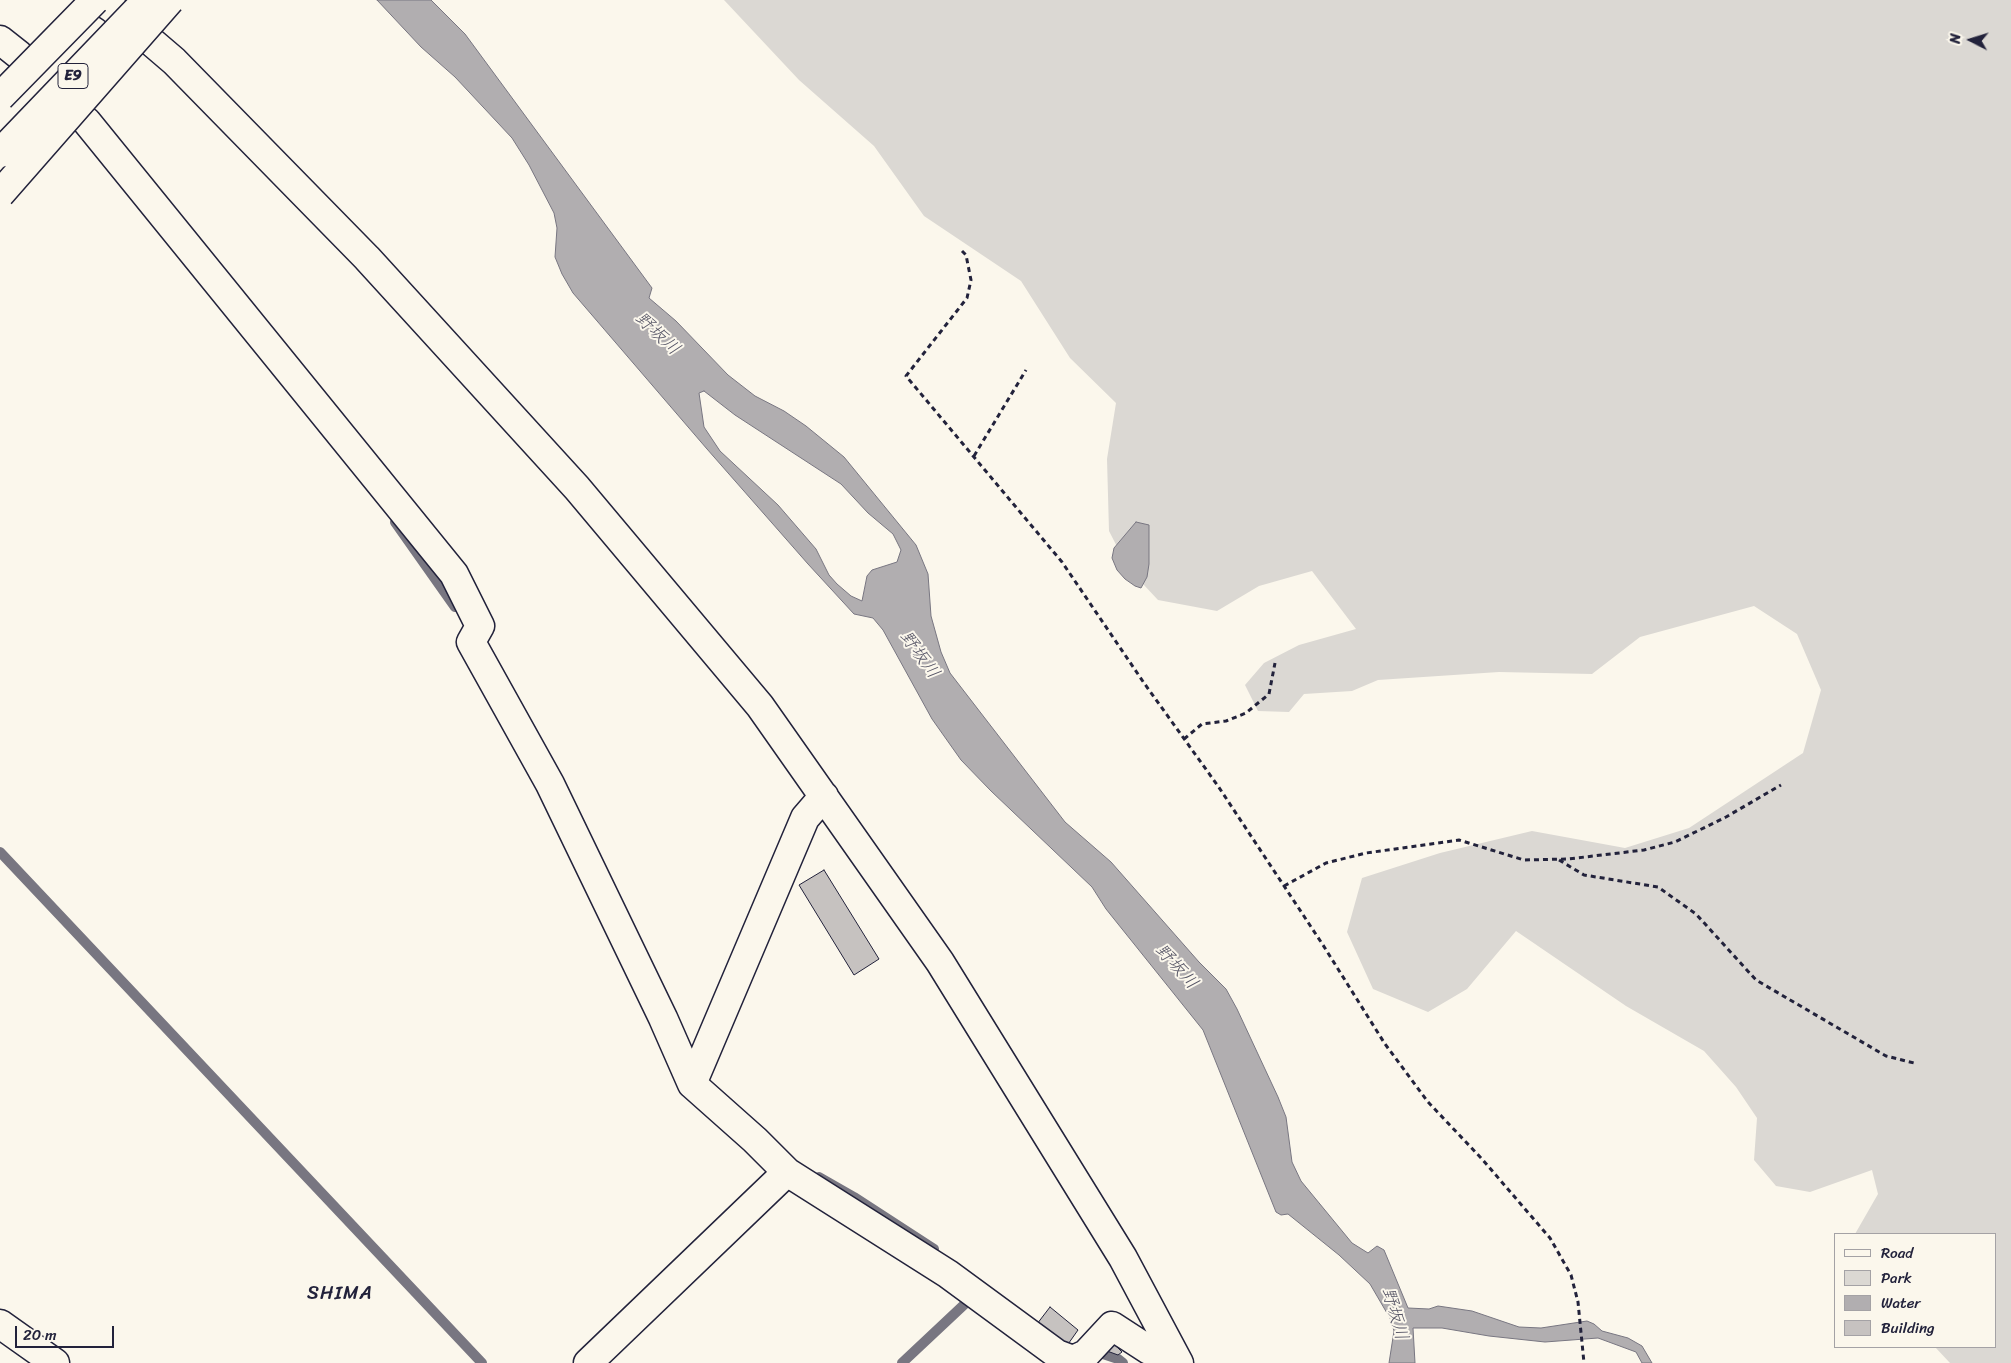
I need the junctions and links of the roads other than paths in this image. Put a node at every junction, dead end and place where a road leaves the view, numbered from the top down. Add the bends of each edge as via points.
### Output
1 (95, 0) edge
2 (100, 0) edge
3 (121, 0) edge
4 (147, 0) edge
5 (170, 0) edge
6 (0, 97) edge
7 (87, 122) tunnel mouth
8 (0, 126) edge
9 (0, 153) edge
10 (0, 194) edge
11 (824, 796) junction
12 (692, 1084) junction
13 (787, 1172) junction
14 (0, 1325) edge
15 (55, 1363) edge
16 (588, 1363) edge
17 (1178, 1363) edge

1 - 6 main road, bridge
2 - 11 main road via 174,61 366,258 570,481 760,706
3 - 8 main road, E9
4 - 9 main road, E9, bridge
5 - 10 main road, bridge
7 - 12 main road via 454,574 480,626 471,642 550,784
11 - 12 main road via 804,818
11 - 17 main road via 945,970 1123,1258
12 - 13 main road
13 - 16 main road
13 - 17 main road via 948,1274 1057,1354 1073,1360 1086,1354 1112,1326
14 - 15 main road

